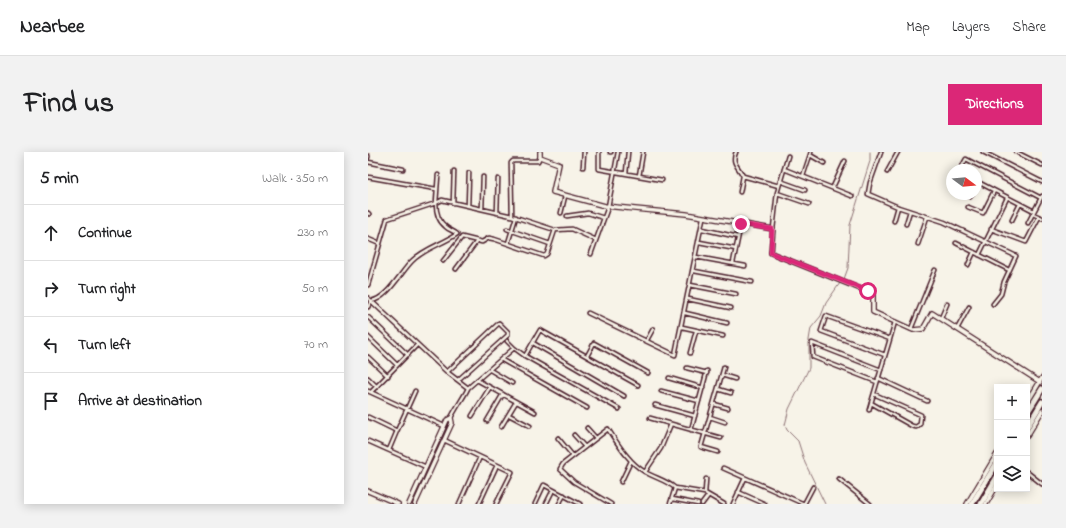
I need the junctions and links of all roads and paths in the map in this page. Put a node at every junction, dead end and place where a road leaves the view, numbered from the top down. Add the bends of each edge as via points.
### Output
1 (540, 152) edge
2 (584, 152) edge
3 (599, 152) edge
4 (618, 152) edge
5 (628, 152) edge
6 (643, 152) edge
7 (736, 152) edge
8 (881, 152) edge
9 (898, 152) edge
10 (983, 152) edge
11 (1016, 152) edge
12 (811, 154) edge
13 (788, 156) dead end
14 (540, 158) junction
15 (845, 161) dead end
16 (368, 162) edge
17 (824, 162) dead end
18 (963, 164) edge
19 (975, 164) edge
20 (1042, 165) edge
21 (583, 167) dead end
22 (982, 168) edge
23 (403, 169) dead end
24 (784, 169) junction
25 (454, 170) dead end
26 (615, 172) junction
27 (888, 172) dead end
28 (468, 173) dead end
29 (626, 173) junction
30 (438, 175) dead end
31 (368, 176) edge
32 (639, 176) junction
33 (743, 176) junction
34 (803, 176) junction
35 (483, 177) dead end
36 (498, 178) dead end
37 (662, 180) dead end
38 (780, 181) junction
39 (1042, 182) edge
40 (982, 185) edge
41 (779, 186) junction
42 (832, 187) junction
43 (436, 189) junction
44 (805, 190) dead end
45 (994, 191) junction
46 (740, 192) dead end
47 (777, 193) junction
48 (565, 196) junction
49 (852, 196) dead end
50 (1007, 198) junction
51 (1041, 199) edge
52 (436, 203) junction
53 (453, 203) junction
54 (809, 204) dead end
55 (1020, 204) junction
56 (468, 206) junction
57 (608, 207) junction
58 (898, 207) junction
59 (968, 207) dead end
60 (482, 209) junction
61 (910, 211) junction
62 (1033, 212) junction
63 (497, 213) junction
64 (561, 213) dead end
65 (512, 216) junction
66 (567, 216) dead end
67 (516, 217) junction
68 (928, 217) junction
69 (604, 218) junction
70 (703, 218) junction
71 (1040, 218) edge
72 (1012, 220) dead end
73 (894, 221) dead end
74 (1028, 223) dead end
75 (741, 224) junction
76 (906, 224) dead end
77 (506, 229) dead end
78 (702, 229) junction
79 (772, 229) junction
80 (991, 229) junction
81 (555, 230) junction
82 (512, 231) junction
83 (738, 237) junction
84 (368, 239) edge
85 (596, 240) junction
86 (986, 240) junction
87 (477, 241) junction
88 (700, 242) junction
89 (508, 243) junction
90 (956, 243) dead end
91 (380, 244) junction
92 (550, 244) junction
93 (918, 244) dead end
94 (736, 249) junction
95 (974, 252) junction
96 (591, 254) dead end
97 (979, 254) junction
98 (696, 257) junction
99 (443, 261) dead end
100 (733, 264) junction
101 (968, 265) dead end
102 (745, 266) dead end
103 (456, 269) dead end
104 (935, 270) dead end
105 (1009, 270) junction
106 (694, 271) junction
107 (752, 282) dead end
108 (368, 285) edge
109 (690, 285) junction
110 (736, 294) dead end
111 (368, 298) edge
112 (688, 299) junction
113 (372, 301) junction
114 (947, 304) dead end
115 (993, 304) dead end
116 (368, 307) edge
117 (969, 307) dead end
118 (731, 308) dead end
119 (588, 313) dead end
120 (685, 313) junction
121 (368, 317) edge
122 (940, 318) junction
123 (895, 321) junction
124 (727, 323) dead end
125 (682, 327) junction
126 (653, 329) dead end
127 (910, 329) junction
128 (956, 329) junction
129 (696, 331) junction
130 (723, 336) dead end
131 (368, 337) edge
132 (647, 340) junction
133 (890, 340) junction
134 (508, 341) dead end
135 (533, 343) junction
136 (417, 345) junction
137 (514, 348) junction
138 (690, 353) dead end
139 (408, 355) junction
140 (885, 355) junction
141 (525, 356) junction
142 (587, 356) junction
143 (368, 358) edge
144 (502, 360) junction
145 (397, 366) junction
146 (724, 367) dead end
147 (687, 368) dead end
148 (490, 370) junction
149 (881, 370) junction
150 (447, 372) junction
151 (648, 373) dead end
152 (722, 375) junction
153 (388, 376) junction
154 (368, 378) edge
155 (669, 378) dead end
156 (878, 378) junction
157 (735, 379) dead end
158 (458, 380) junction
159 (478, 380) junction
160 (1041, 380) edge
161 (877, 382) junction
162 (512, 383) dead end
163 (638, 385) dead end
164 (377, 387) junction
165 (490, 387) junction
166 (468, 388) junction
167 (702, 388) junction
168 (718, 389) junction
169 (1042, 389) edge
170 (368, 391) edge
171 (416, 391) dead end
172 (661, 391) dead end
173 (371, 392) junction
174 (731, 393) dead end
175 (503, 394) junction
176 (874, 394) junction
177 (624, 396) dead end
178 (1030, 398) edge
179 (699, 401) junction
180 (927, 401) dead end
181 (516, 402) junction
182 (1042, 402) edge
183 (871, 403) junction
184 (714, 404) junction
185 (655, 405) dead end
186 (587, 408) dead end
187 (728, 408) dead end
188 (1030, 408) edge
189 (407, 409) junction
190 (618, 409) dead end
191 (869, 410) dead end
192 (1042, 411) edge
193 (535, 412) dead end
194 (508, 415) junction
195 (472, 416) dead end
196 (695, 416) junction
197 (368, 417) edge
198 (451, 418) junction
199 (650, 418) dead end
200 (710, 418) junction
201 (487, 421) dead end
202 (725, 422) dead end
203 (1030, 422) edge
204 (671, 424) junction
205 (445, 426) junction
206 (530, 426) dead end
207 (501, 427) dead end
208 (587, 428) dead end
209 (691, 430) junction
210 (397, 431) junction
211 (1030, 431) edge
212 (705, 434) junction
213 (574, 435) dead end
214 (558, 438) dead end
215 (596, 438) junction
216 (721, 438) dead end
217 (444, 440) junction
218 (368, 441) edge
219 (584, 447) junction
220 (389, 450) junction
221 (718, 452) dead end
222 (573, 456) junction
223 (996, 456) edge
224 (480, 457) junction
225 (631, 461) junction
226 (497, 465) junction
227 (426, 467) junction
228 (723, 468) dead end
229 (994, 468) edge
230 (645, 472) junction
231 (1030, 474) edge
232 (745, 478) junction
233 (706, 479) dead end
234 (839, 479) dead end
235 (621, 482) dead end
236 (994, 482) edge
237 (1042, 484) edge
238 (813, 487) dead end
239 (675, 488) junction
240 (368, 490) edge
241 (553, 490) junction
242 (994, 490) edge
243 (738, 492) junction
244 (705, 493) junction
245 (564, 495) junction
246 (708, 496) junction
247 (672, 499) junction
248 (398, 504) edge
249 (409, 504) edge
250 (415, 504) edge
251 (459, 504) edge
252 (479, 504) edge
253 (496, 504) edge
254 (535, 504) edge
255 (546, 504) edge
256 (559, 504) edge
257 (578, 504) edge
258 (610, 504) edge
259 (670, 504) edge
260 (698, 504) edge
261 (702, 504) edge
262 (723, 504) edge
263 (733, 504) edge
264 (765, 504) edge
265 (804, 504) edge
266 (870, 504) edge
267 (967, 504) edge
268 (972, 504) edge
269 (981, 504) edge
270 (986, 504) edge

1 - 14 street
2 - 21 street
3 - 26 street via 598,167
4 - 26 street
5 - 29 street
6 - 32 street
7 - 33 street via 734,165
8 - 58 street via 868,194
9 - 27 street
10 - 39 street
11 - 20 street
12 - 17 street
12 - 34 street
13 - 24 street
14 - 48 street via 559,164 553,192
14 - 65 street via 538,161 511,163
15 - 42 street
16 - 23 street
18 - 19 street via 966,159
22 - 51 street
24 - 34 street
24 - 38 street
25 - 53 street
26 - 29 street
26 - 57 street
28 - 56 street
29 - 32 street
30 - 43 street
31 - 43 street
32 - 37 street
33 - 41 street
33 - 46 street
34 - 42 street
35 - 60 street
36 - 63 street
38 - 41 street
38 - 44 street
40 - 45 street
41 - 47 street
42 - 49 street
43 - 52 street
45 - 50 street
45 - 59 street via 983,213
47 - 54 street
47 - 79 street
48 - 57 street
48 - 64 street
50 - 55 street
50 - 80 street
51 - 62 street
52 - 53 street via 440,200
52 - 91 street via 389,218
52 - 113 street via 436,213 446,228 457,234 413,260 379,299
53 - 56 street
55 - 62 street
55 - 72 street
56 - 60 street
57 - 69 street
57 - 70 street via 686,214
58 - 61 street
58 - 73 street
60 - 63 street
61 - 68 street
61 - 76 street
62 - 71 street
62 - 74 street
63 - 65 street
65 - 67 street
66 - 69 street via 588,213
67 - 81 street
67 - 82 street
68 - 86 street
68 - 93 street
69 - 85 street
70 - 75 street
70 - 78 street
71 - 80 street via 1026,242
75 - 79 street
75 - 83 street
77 - 82 street
78 - 83 street
78 - 88 street
79 - 123 street via 771,253 873,294 873,312
80 - 86 street
81 - 85 street via 572,229
81 - 92 street
82 - 89 street
82 - 92 street
83 - 94 street
84 - 91 street
85 - 96 street
86 - 97 street
86 - 105 street via 1016,256
87 - 89 street via 494,239
87 - 99 street via 462,237
87 - 103 street
88 - 94 street
88 - 98 street
89 - 92 street via 544,256
90 - 95 street
91 - 108 street
94 - 100 street
95 - 97 street
95 - 101 street
97 - 105 street
98 - 100 street
98 - 106 street
100 - 102 street
104 - 127 street
105 - 115 street via 1002,294
106 - 107 street
106 - 109 street
109 - 110 street
109 - 112 street
111 - 113 street
112 - 118 street
112 - 120 street
113 - 116 street
113 - 136 street
114 - 122 street
117 - 128 street
119 - 132 street
120 - 124 street
120 - 125 street
121 - 139 street
122 - 127 street via 932,313 923,329
122 - 128 street
123 - 127 street
123 - 133 street
125 - 129 street
125 - 132 street via 675,355
126 - 132 street
128 - 160 street
129 - 130 street
129 - 138 street
131 - 145 street
133 - 140 street
133 - 140 street via 826,316 820,331
134 - 137 street
135 - 141 street
135 - 142 street via 540,330
135 - 177 street
136 - 139 street
136 - 150 street
137 - 141 street
137 - 144 street
139 - 145 street
140 - 149 street
141 - 190 street
142 - 151 street via 594,343
142 - 163 street
143 - 153 street
144 - 148 street
144 - 186 street
145 - 153 street
146 - 152 street
147 - 167 street via 707,372
148 - 159 street
148 - 162 street
149 - 156 street
149 - 161 street via 812,343 813,357
150 - 158 street
150 - 158 street via 500,323 508,335
152 - 157 street
152 - 168 street
153 - 164 street
154 - 164 street
155 - 167 street
156 - 161 street
156 - 180 street
158 - 166 street
159 - 165 street
159 - 166 street
160 - 178 street
161 - 176 street
164 - 173 street
165 - 175 street
165 - 195 street
166 - 198 street
167 - 179 street
168 - 174 street
168 - 184 street
169 - 188 highway
170 - 173 street
171 - 189 street
172 - 179 street
173 - 189 street
175 - 181 street
175 - 201 street
176 - 183 street
176 - 183 street via 921,415 922,421 918,426 912,426
179 - 196 street
181 - 193 street
181 - 194 street
182 - 203 highway
183 - 191 street
184 - 187 street
184 - 200 street
185 - 196 street
189 - 205 street
189 - 210 street
192 - 211 street
194 - 206 street
194 - 207 street
196 - 209 street
197 - 210 street
198 - 205 street
198 - 217 street via 452,423
199 - 204 street
200 - 202 street
200 - 212 street
204 - 209 street
204 - 230 street via 661,448
205 - 227 street
208 - 215 street
209 - 212 street
210 - 220 street
212 - 216 street
212 - 221 street via 701,448
213 - 219 street
214 - 222 street
215 - 219 street
215 - 225 street via 608,429
217 - 224 street
217 - 250 street
218 - 220 street
219 - 222 street
220 - 227 street
222 - 258 street via 560,467 561,471
223 - 267 street
224 - 226 street
224 - 251 street
225 - 230 street
225 - 235 street
226 - 252 street
226 - 253 street via 512,472
227 - 249 street
228 - 232 street
229 - 268 highway
230 - 239 street
231 - 237 street
232 - 243 street
232 - 265 street
233 - 244 street
234 - 266 street
236 - 269 highway
238 - 265 street
239 - 244 street
239 - 247 street
240 - 248 street
241 - 245 street
241 - 254 street via 544,485
241 - 255 street
242 - 270 street
243 - 263 street
243 - 264 street
244 - 246 street
245 - 256 street
245 - 257 street
246 - 261 street
246 - 262 street
247 - 259 street
247 - 260 street

